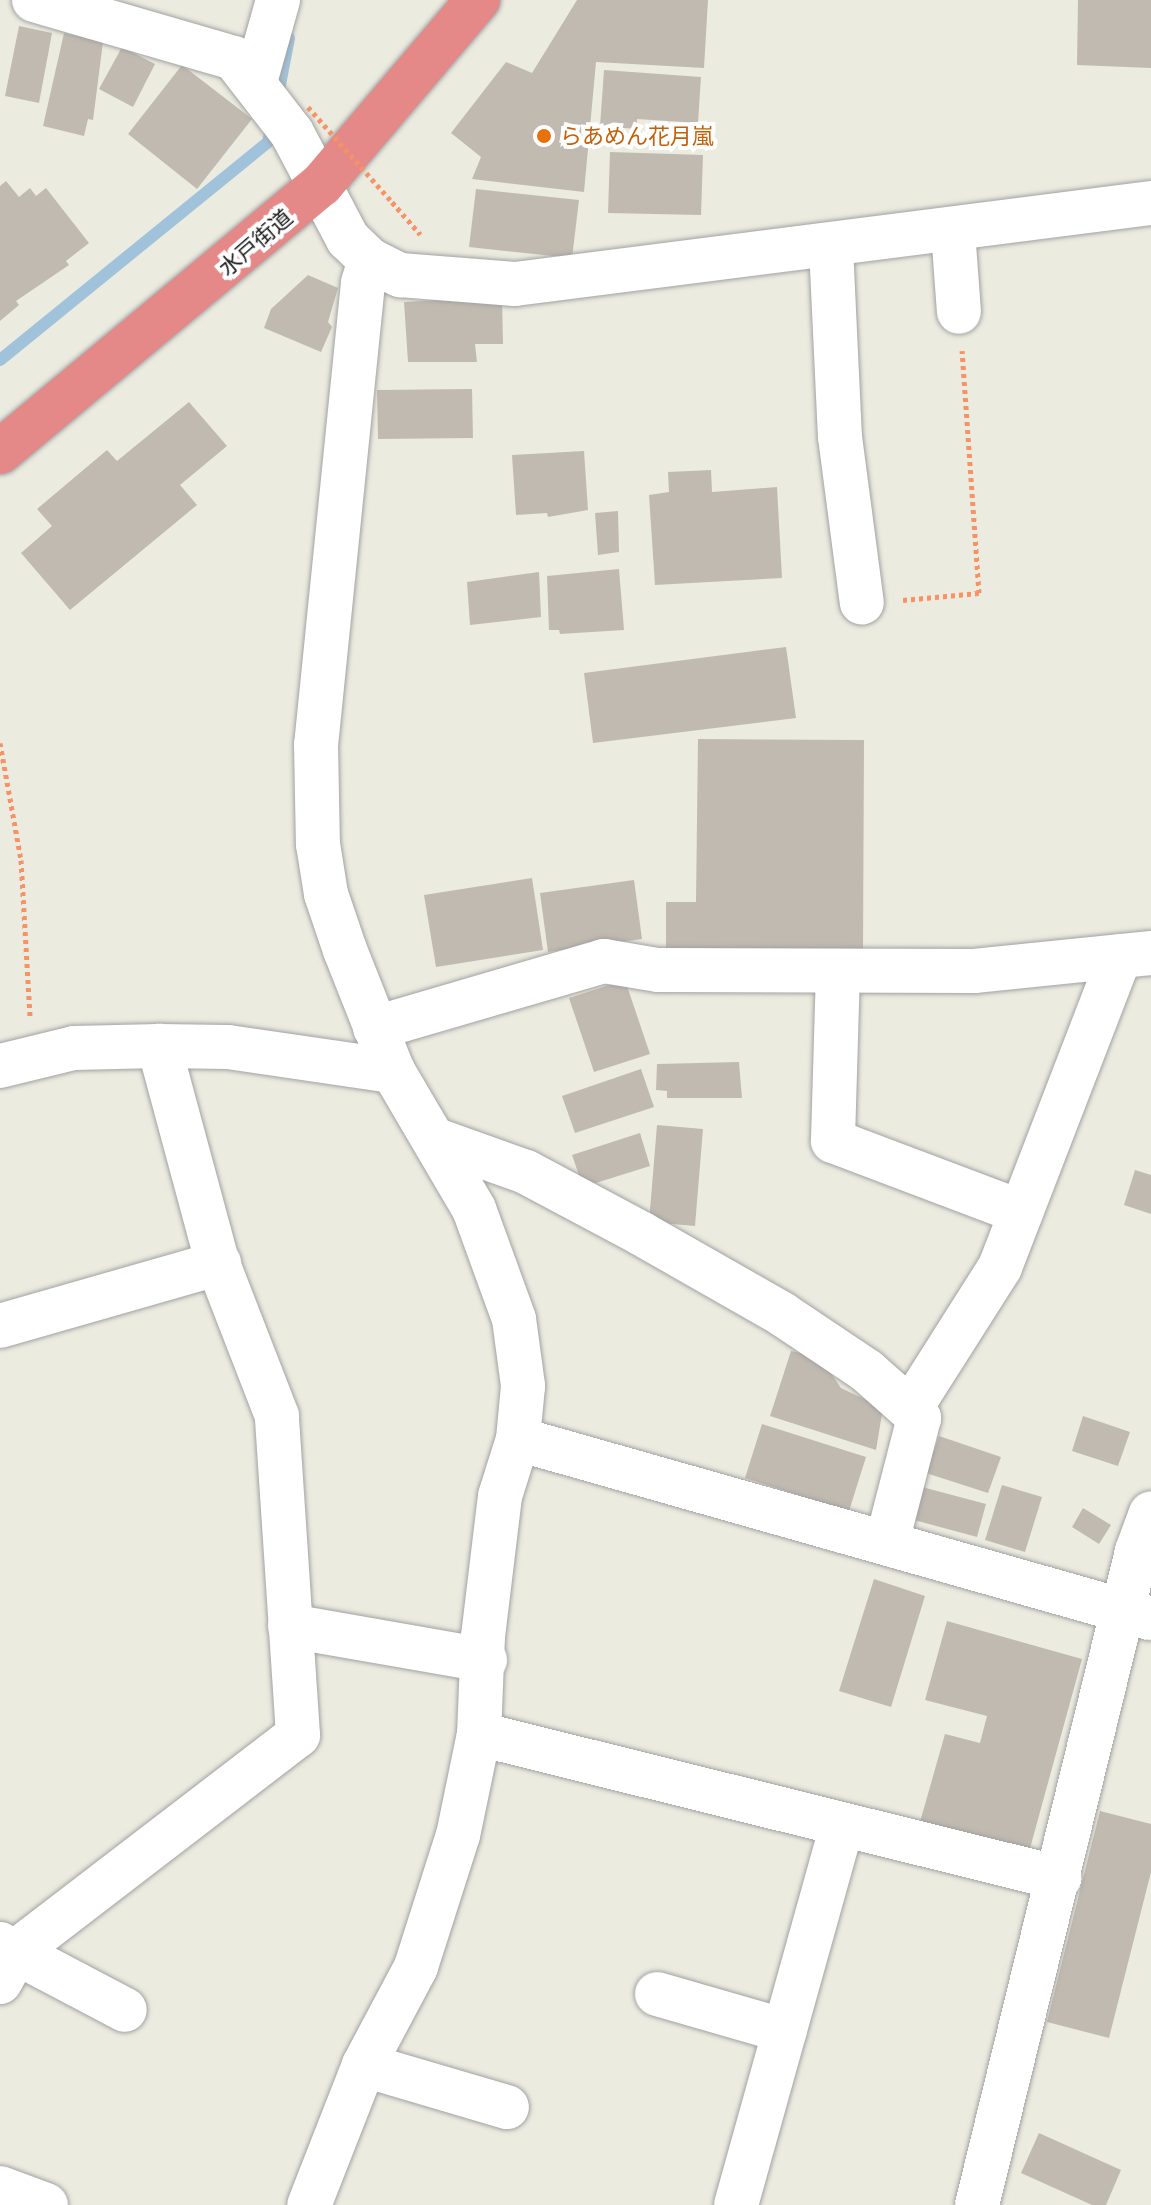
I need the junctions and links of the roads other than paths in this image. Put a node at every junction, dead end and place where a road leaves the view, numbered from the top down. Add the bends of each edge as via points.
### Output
1 (34, 0) edge
2 (278, 0) edge
3 (478, 0) edge
4 (259, 87) junction
5 (321, 185) junction
6 (1151, 203) edge
7 (953, 231) junction
8 (831, 247) junction
9 (370, 260) junction
10 (959, 312) road end
11 (0, 452) edge
12 (862, 603) road end
13 (1135, 955) edge
14 (838, 971) junction
15 (375, 1028) junction
16 (159, 1046) junction
17 (16, 1062) edge
18 (393, 1071) junction
19 (439, 1141) junction
20 (1021, 1212) junction
21 (219, 1263) junction
22 (0, 1326) edge
23 (910, 1409) junction
24 (518, 1439) junction
25 (1151, 1513) edge
26 (887, 1542) junction
27 (1137, 1614) edge
28 (290, 1626) junction
29 (485, 1660) junction
30 (479, 1734) junction
31 (842, 1826) junction
32 (1059, 1878) junction
33 (6, 1959) edge
34 (657, 1994) dead end
35 (125, 2010) dead end
36 (785, 2031) junction
37 (364, 2065) junction
38 (507, 2107) dead end
39 (0, 2188) edge
40 (46, 2205) edge
41 (309, 2205) edge
42 (736, 2205) edge
43 (977, 2205) edge

1 - 4 street via 234,58
2 - 4 street
3 - 5 highway, 水戸街道
4 - 5 street via 299,118
5 - 9 street via 348,239
5 - 11 highway, 水戸街道
6 - 7 street
7 - 8 street
7 - 10 street
8 - 9 street via 515,284 400,275
8 - 12 street via 840,437
9 - 15 street via 362,295 316,744 316,814 326,894
13 - 14 street via 974,971
13 - 20 street
14 - 15 street via 658,970 604,961
14 - 20 street via 833,1141
15 - 18 street
16 - 17 street via 74,1048
16 - 18 street via 228,1047
16 - 21 street
18 - 19 street
19 - 23 street via 526,1172 655,1241 782,1314 867,1371
19 - 24 street via 474,1209 514,1319 523,1386
20 - 23 street via 1000,1267
21 - 22 street
21 - 28 street via 277,1416
23 - 26 street via 919,1418
24 - 26 street
24 - 29 street via 500,1496 483,1636
25 - 27 street
26 - 27 street
27 - 32 street
28 - 29 street
28 - 33 street via 298,1735
29 - 30 street
30 - 31 street
30 - 37 street via 458,1835 416,1967
31 - 32 street
31 - 36 street
32 - 43 street
33 - 35 street
34 - 36 street
36 - 42 street
37 - 38 street
37 - 41 street
39 - 40 street

